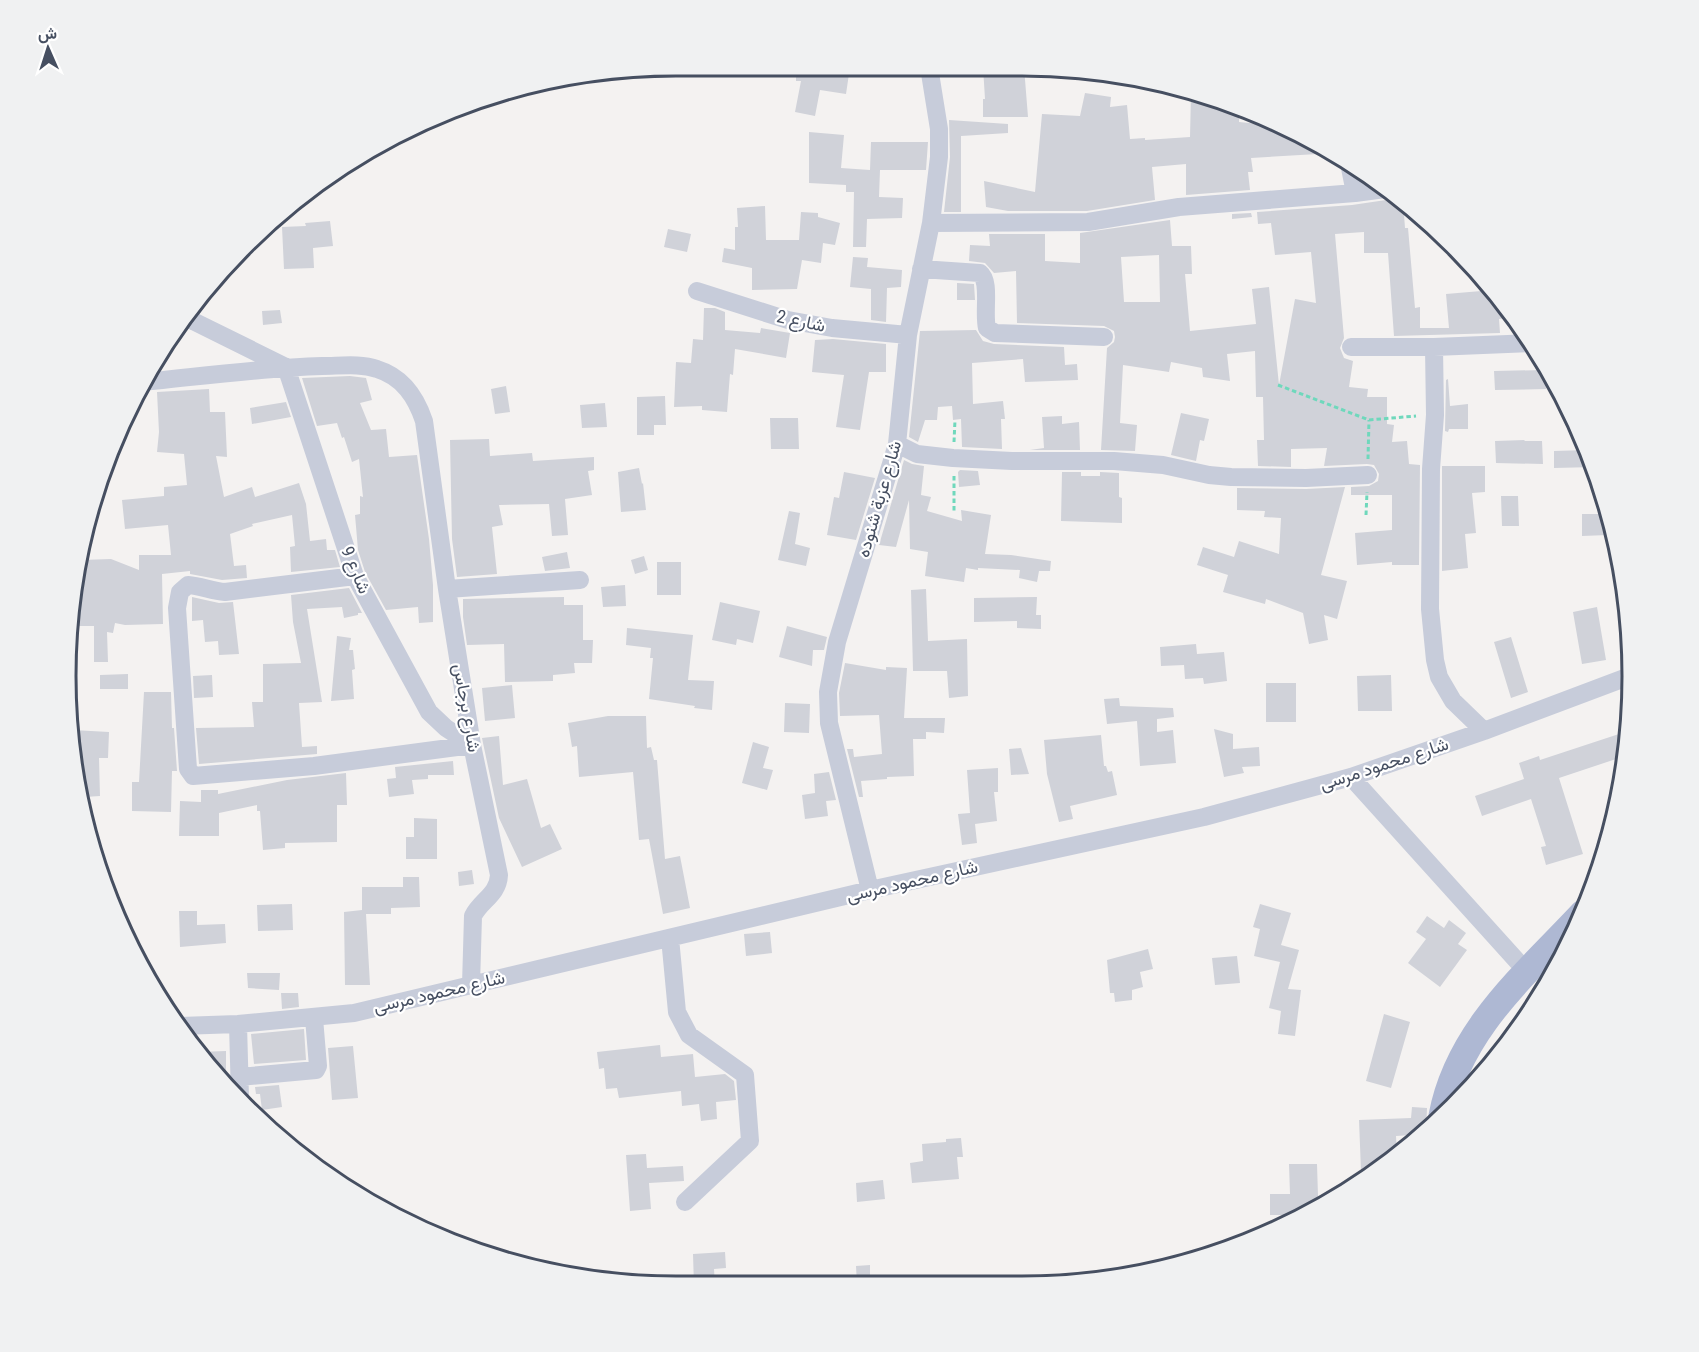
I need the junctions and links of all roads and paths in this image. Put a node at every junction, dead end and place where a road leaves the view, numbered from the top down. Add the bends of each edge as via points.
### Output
1 (930, 76) edge
2 (1352, 175) edge
3 (1374, 190) edge
4 (1354, 193) junction
5 (931, 223) junction
6 (921, 269) junction
7 (697, 291) dead end
8 (193, 321) edge
9 (908, 335) junction
10 (1104, 336) dead end
11 (1521, 343) edge
12 (1351, 347) dead end
13 (1434, 347) junction
14 (286, 368) junction
15 (154, 381) edge
16 (1278, 385) dead end
17 (1435, 415) junction
18 (897, 444) junction
19 (1368, 475) dead end
20 (355, 576) junction
21 (580, 580) dead end
22 (447, 589) junction
23 (1622, 679) edge
24 (1484, 731) junction
25 (472, 745) junction
26 (1351, 777) junction
27 (870, 890) junction
28 (1566, 931) edge
29 (670, 938) junction
30 (1527, 972) junction
31 (471, 985) junction
32 (314, 1018) junction
33 (238, 1024) junction
34 (189, 1026) edge
35 (236, 1083) edge
36 (238, 1086) edge
37 (1446, 1101) edge
38 (685, 1202) dead end

1 - 5 street, شارع عزبة شنوده via 940,143
2 - 4 street
3 - 4 street
4 - 5 street via 1179,207 1088,222
5 - 6 street, شارع عزبة شنوده
6 - 9 street, شارع عزبة شنوده
6 - 10 street via 980,273 985,277 984,317 987,328 995,333
7 - 9 street, شارع 2 via 788,320
8 - 14 street
9 - 18 street, شارع عزبة شنوده
11 - 13 street
12 - 13 street
13 - 17 street
14 - 15 street, شارع برجاس
14 - 20 street, شارع 9
14 - 22 street, شارع برجاس via 377,368 394,376 419,403
16 - 17 path via 1369,420
17 - 24 street via 1430,609 1435,660 1439,677 1453,701
18 - 19 street via 917,454 954,458 1114,461 1230,477
18 - 27 street, شارع عزبة شنوده via 837,642 828,692 829,723
20 - 25 street, شارع 9 via 429,712
20 - 25 street via 225,591 188,585 180,592 177,608 188,769 193,776 314,766
21 - 22 street
22 - 25 street, شارع برجاس
23 - 24 street, شارع محمود مرسى
24 - 26 street, شارع محمود مرسى
25 - 31 street, شارع برجاس via 499,875 496,890 473,916
26 - 27 street, شارع محمود مرسى via 1204,817
26 - 30 street
27 - 29 street, شارع محمود مرسى
28 - 30 main road
29 - 31 street, شارع محمود مرسى
29 - 38 street via 677,1012 689,1035 745,1075 750,1141
30 - 37 main road via 1496,1005 1471,1041
31 - 32 street, شارع محمود مرسى via 354,1013
32 - 33 street, شارع محمود مرسى
32 - 36 street via 316,1070
33 - 34 street, شارع محمود مرسى
33 - 35 street

